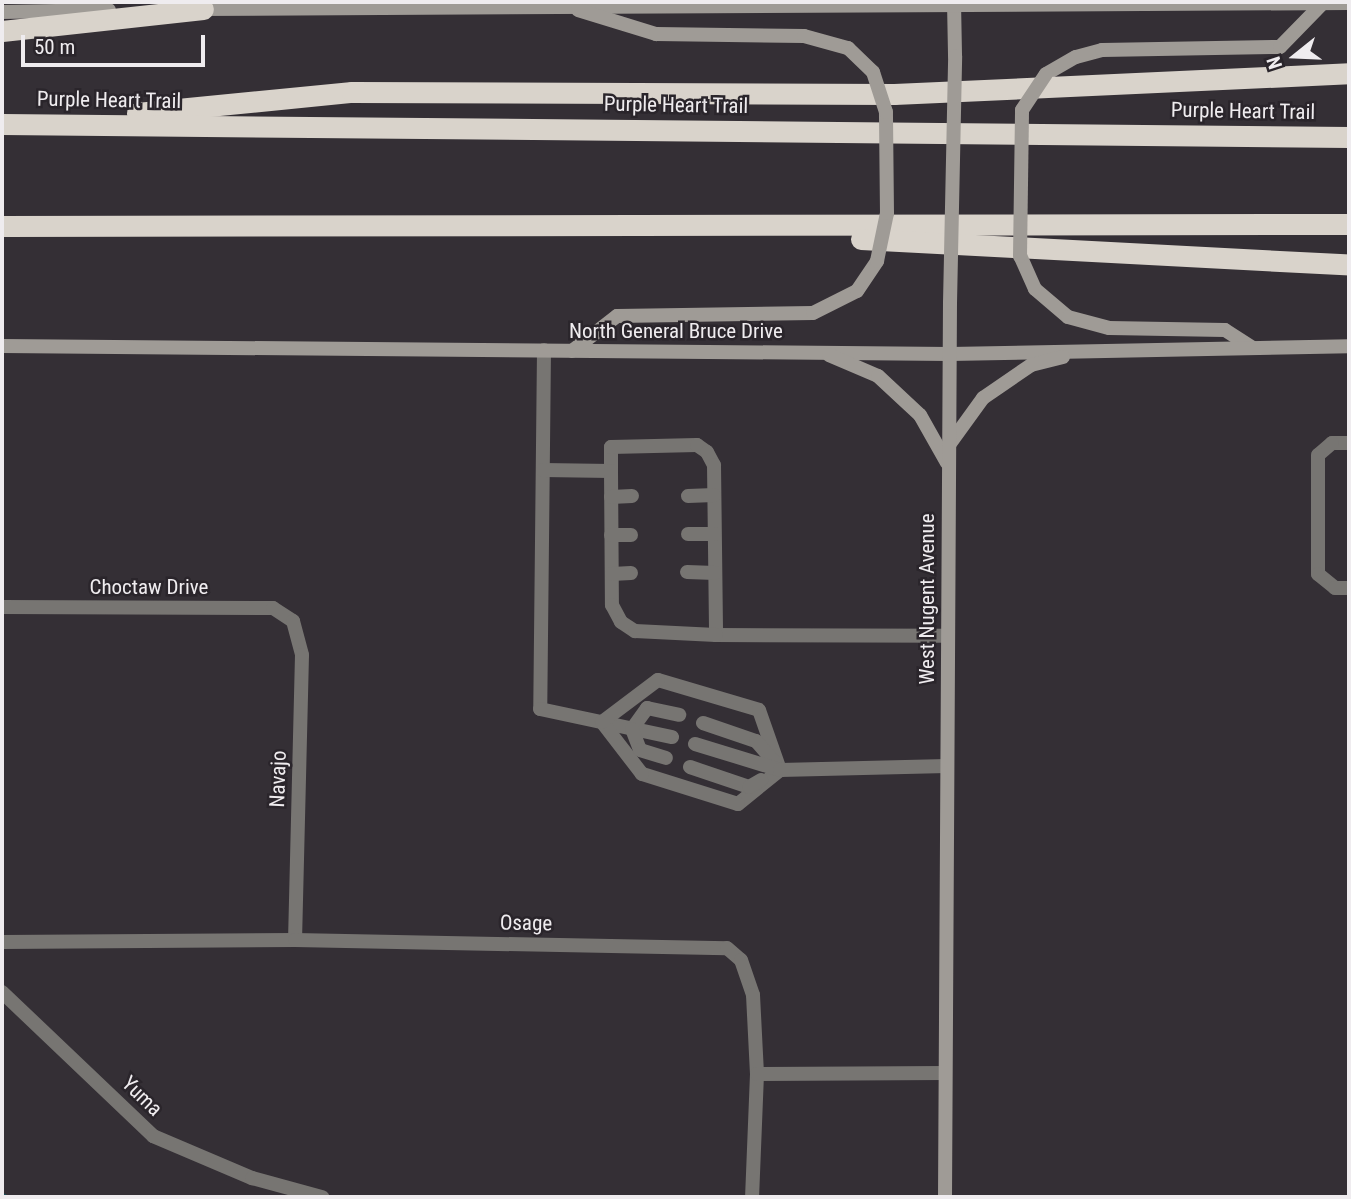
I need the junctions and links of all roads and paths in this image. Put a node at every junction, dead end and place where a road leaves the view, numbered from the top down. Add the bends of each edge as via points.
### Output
1 (604, 3) edge
2 (954, 3) edge
3 (1068, 3) edge
4 (1323, 3) edge
5 (1349, 3) edge
6 (832, 4) edge
7 (564, 5) junction
8 (203, 9) junction
9 (2, 12) edge
10 (2, 31) edge
11 (1349, 74) edge
12 (2, 124) edge
13 (27, 124) junction
14 (1349, 137) edge
15 (1349, 224) edge
16 (2, 226) edge
17 (625, 226) junction
18 (1349, 265) edge
19 (2, 346) edge
20 (1349, 346) edge
21 (1253, 348) junction
22 (544, 351) junction
23 (572, 351) junction
24 (1086, 351) junction
25 (825, 353) junction
26 (950, 354) junction
27 (1349, 443) edge
28 (949, 445) junction
29 (949, 466) junction
30 (542, 470) junction
31 (611, 471) junction
32 (714, 495) junction
33 (632, 496) dead end
34 (688, 496) dead end
35 (611, 497) junction
36 (688, 534) dead end
37 (715, 534) junction
38 (611, 535) junction
39 (631, 535) dead end
40 (687, 572) dead end
41 (631, 573) dead end
42 (715, 573) junction
43 (612, 574) junction
44 (1349, 588) edge
45 (2, 607) edge
46 (293, 621) joint
47 (716, 635) junction
48 (948, 636) junction
49 (679, 715) dead end
50 (602, 722) junction
51 (703, 723) dead end
52 (632, 729) junction
53 (672, 737) dead end
54 (695, 744) dead end
55 (666, 758) dead end
56 (947, 766) junction
57 (690, 767) dead end
58 (780, 769) junction
59 (295, 940) junction
60 (2, 942) edge
61 (2, 992) edge
62 (945, 1073) junction
63 (757, 1074) junction
64 (322, 1197) edge
65 (751, 1197) edge
66 (945, 1197) edge

1 - 6 main road
1 - 7 main road
2 - 3 main road
2 - 6 main road
2 - 26 main road, West Nugent Avenue, bridge
3 - 4 main road
4 - 5 main road
4 - 21 main road, bridge via 1280,47 1102,50 1076,57 1045,74 1022,110 1020,256 1035,289 1068,317 1109,328 1225,330
7 - 8 main road
7 - 23 main road, bridge via 656,34 804,36 848,48 873,72 886,112 887,213 877,261 857,291 813,313 617,316
8 - 9 main road
8 - 10 highway
11 - 13 highway via 894,94 352,92
12 - 13 highway, Purple Heart Trail
13 - 14 highway, Purple Heart Trail
15 - 17 highway
16 - 17 highway
17 - 18 highway
19 - 22 main road, North General Bruce Drive
20 - 21 main road, North General Bruce Drive
21 - 24 main road, North General Bruce Drive
22 - 23 main road, North General Bruce Drive
22 - 30 street
23 - 25 main road, North General Bruce Drive
24 - 26 main road, North General Bruce Drive
24 - 28 main road via 1031,365 992,391
25 - 26 main road, North General Bruce Drive
25 - 29 main road via 878,376 920,415
26 - 28 main road, West Nugent Avenue
27 - 44 street via 1332,443 1318,455 1318,574 1335,588
28 - 29 main road, West Nugent Avenue
29 - 48 main road, West Nugent Avenue
30 - 31 street
30 - 50 street via 540,709
31 - 32 street via 611,447 697,445 708,452 714,465
31 - 35 street
32 - 34 street
32 - 37 street
33 - 35 street
35 - 38 street
36 - 37 street
37 - 42 street
38 - 39 street
38 - 43 street
40 - 42 street
41 - 43 street
42 - 47 street
43 - 47 street via 612,605 621,622 635,631
45 - 46 street, Choctaw Drive via 273,608
46 - 59 street, Navajo via 302,655
47 - 48 street
48 - 56 main road, West Nugent Avenue
49 - 52 street via 647,708
50 - 52 street
50 - 58 street via 642,774 738,804
50 - 58 street via 658,680 759,710
51 - 58 street via 756,741
52 - 53 street
52 - 55 street via 640,750
54 - 58 street
56 - 58 street
56 - 62 main road, West Nugent Avenue
57 - 58 street via 749,787
59 - 60 street, Osage
59 - 63 street, Osage via 727,948 741,960 753,995
61 - 64 street, Yuma via 153,1136 252,1178
62 - 63 street
62 - 66 main road, West Nugent Avenue
63 - 65 street, Osage

